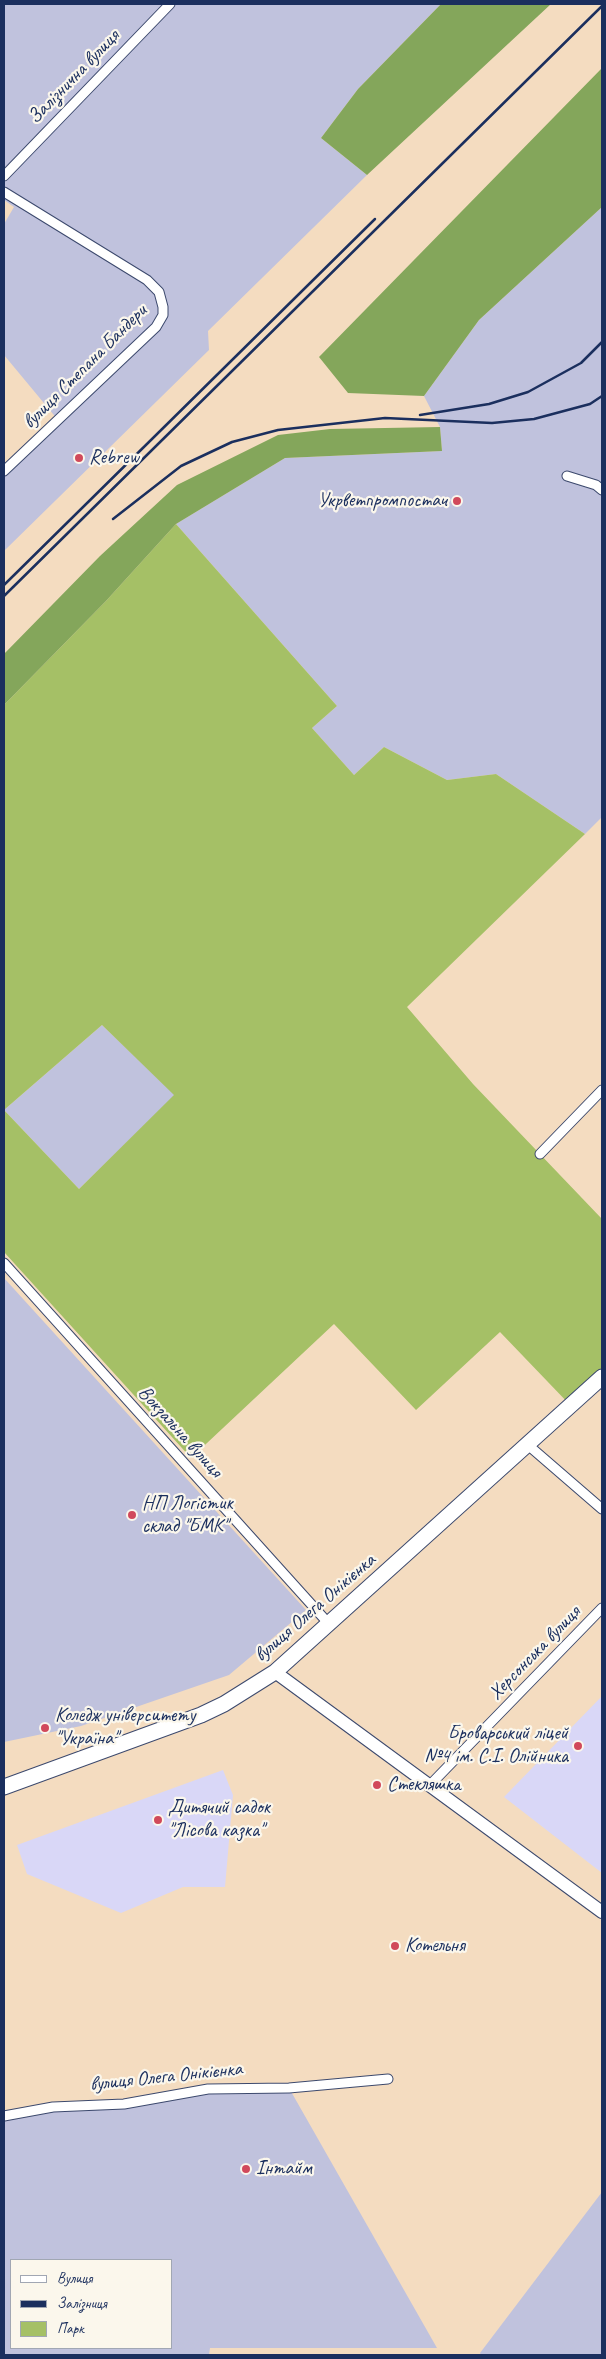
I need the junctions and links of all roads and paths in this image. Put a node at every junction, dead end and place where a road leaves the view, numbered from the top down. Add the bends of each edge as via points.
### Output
1 (170, 4) edge
2 (4, 176) edge
3 (4, 192) edge
4 (4, 471) edge
5 (567, 476) dead end
6 (602, 490) edge
7 (602, 1090) edge
8 (540, 1154) dead end
9 (4, 1263) edge
10 (602, 1377) edge
11 (528, 1445) junction
12 (602, 1509) edge
13 (602, 1608) edge
14 (329, 1624) junction
15 (275, 1672) junction
16 (7, 1785) edge
17 (429, 1786) junction
18 (602, 1912) edge
19 (388, 2078) dead end
20 (6, 2116) edge

1 - 2 street, Залізнична вулиця
3 - 4 street, вулиця Степана Бандери via 147,280 159,292 164,307 156,327
5 - 6 street
7 - 8 street
9 - 14 street, Вокзальна вулиця
10 - 11 main road, вулиця Олега Онікієнка
11 - 12 street
11 - 14 main road, вулиця Олега Онікієнка
13 - 17 street, Херсонська вулиця
14 - 15 main road, вулиця Олега Онікієнка
15 - 16 main road, вулиця Олега Онікієнка via 201,1715
15 - 17 main road
17 - 18 main road
19 - 20 street, вулиця Олега Онікієнка via 289,2088 208,2090 124,2104 53,2107

